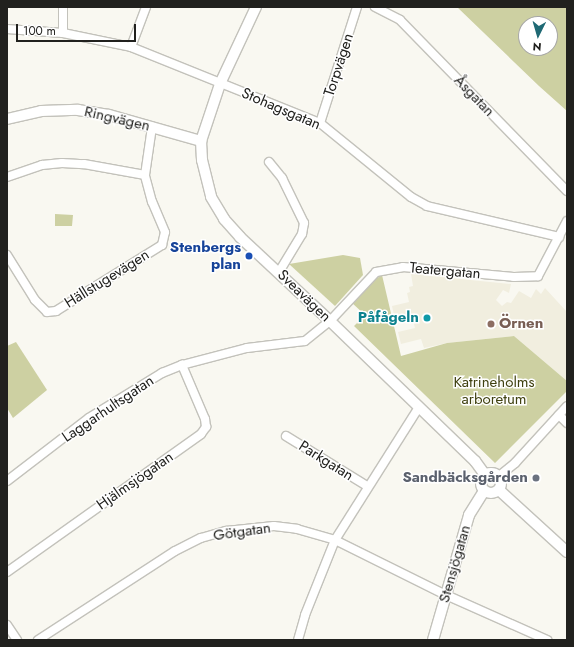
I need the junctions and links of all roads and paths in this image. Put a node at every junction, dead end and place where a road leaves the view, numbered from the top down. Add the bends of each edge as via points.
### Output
1 (63, 7) edge
2 (146, 7) edge
3 (256, 7) edge
4 (357, 7) edge
5 (375, 7) edge
6 (7, 30) edge
7 (62, 33) junction
8 (131, 47) junction
9 (220, 84) junction
10 (7, 119) edge
11 (320, 123) junction
12 (152, 127) junction
13 (201, 141) junction
14 (269, 162) dead end
15 (145, 175) junction
16 (7, 177) edge
17 (567, 191) edge
18 (567, 221) edge
19 (559, 237) junction
20 (7, 255) edge
21 (279, 272) junction
22 (330, 321) junction
23 (182, 365) junction
24 (567, 406) edge
25 (419, 407) junction
26 (559, 415) junction
27 (567, 423) edge
28 (286, 436) dead end
29 (485, 475) junction
30 (499, 476) junction
31 (7, 481) edge
32 (367, 486) junction
33 (499, 490) junction
34 (484, 491) junction
35 (335, 540) junction
36 (567, 552) edge
37 (7, 572) edge
38 (446, 595) junction
39 (7, 625) edge
40 (17, 640) edge
41 (38, 640) edge
42 (298, 640) edge
43 (433, 640) edge
44 (547, 640) edge

1 - 7 street
2 - 8 street
3 - 9 street, Sveavägen
4 - 11 street, Torpvägen
5 - 17 street, Åsgatan via 400,20
6 - 7 street, Stohagsgatan
7 - 8 street, Stohagsgatan
8 - 9 street, Stohagsgatan
9 - 11 street, Stohagsgatan
9 - 13 street, Sveavägen
10 - 12 street, Ringvägen via 41,111 78,110 109,114
11 - 19 street, Stohagsgatan via 411,197 427,206
12 - 13 street, Ringvägen
12 - 15 street, Hällstugevägen
13 - 21 street, Sveavägen via 205,179 211,197 224,220
14 - 21 street via 282,178 304,223 302,234
15 - 16 street via 84,164 62,163 42,165
15 - 20 street, Hällstugevägen via 152,202 165,232 162,245 56,311 47,312 42,309
18 - 19 street
19 - 22 street, Teatergatan via 538,276 403,266 376,272
21 - 22 street, Sveavägen
22 - 23 street, Laggarhultsgatan via 306,342 247,348
22 - 25 street, Sveavägen
23 - 31 street, Laggarhultsgatan via 130,392 95,415
23 - 37 street, Hjälmsjögatan via 206,427 201,434
24 - 26 street
25 - 29 street, Sveavägen
25 - 32 street, Parkgatan
26 - 27 street
26 - 30 street via 515,463
28 - 32 street, Parkgatan
29 - 30 street via 492,473
29 - 34 street via 481,483
30 - 33 street via 502,483
32 - 35 street, Parkgatan
33 - 34 street via 490,494
33 - 36 street
34 - 38 street, Stensjögatan via 469,515
35 - 38 street, Götgatan
35 - 41 street, Götgatan via 311,532 274,526 226,531 201,538 145,570
35 - 42 street, Parkgatan
38 - 43 street, Stensjögatan
38 - 44 street, Götgatan
39 - 40 street

